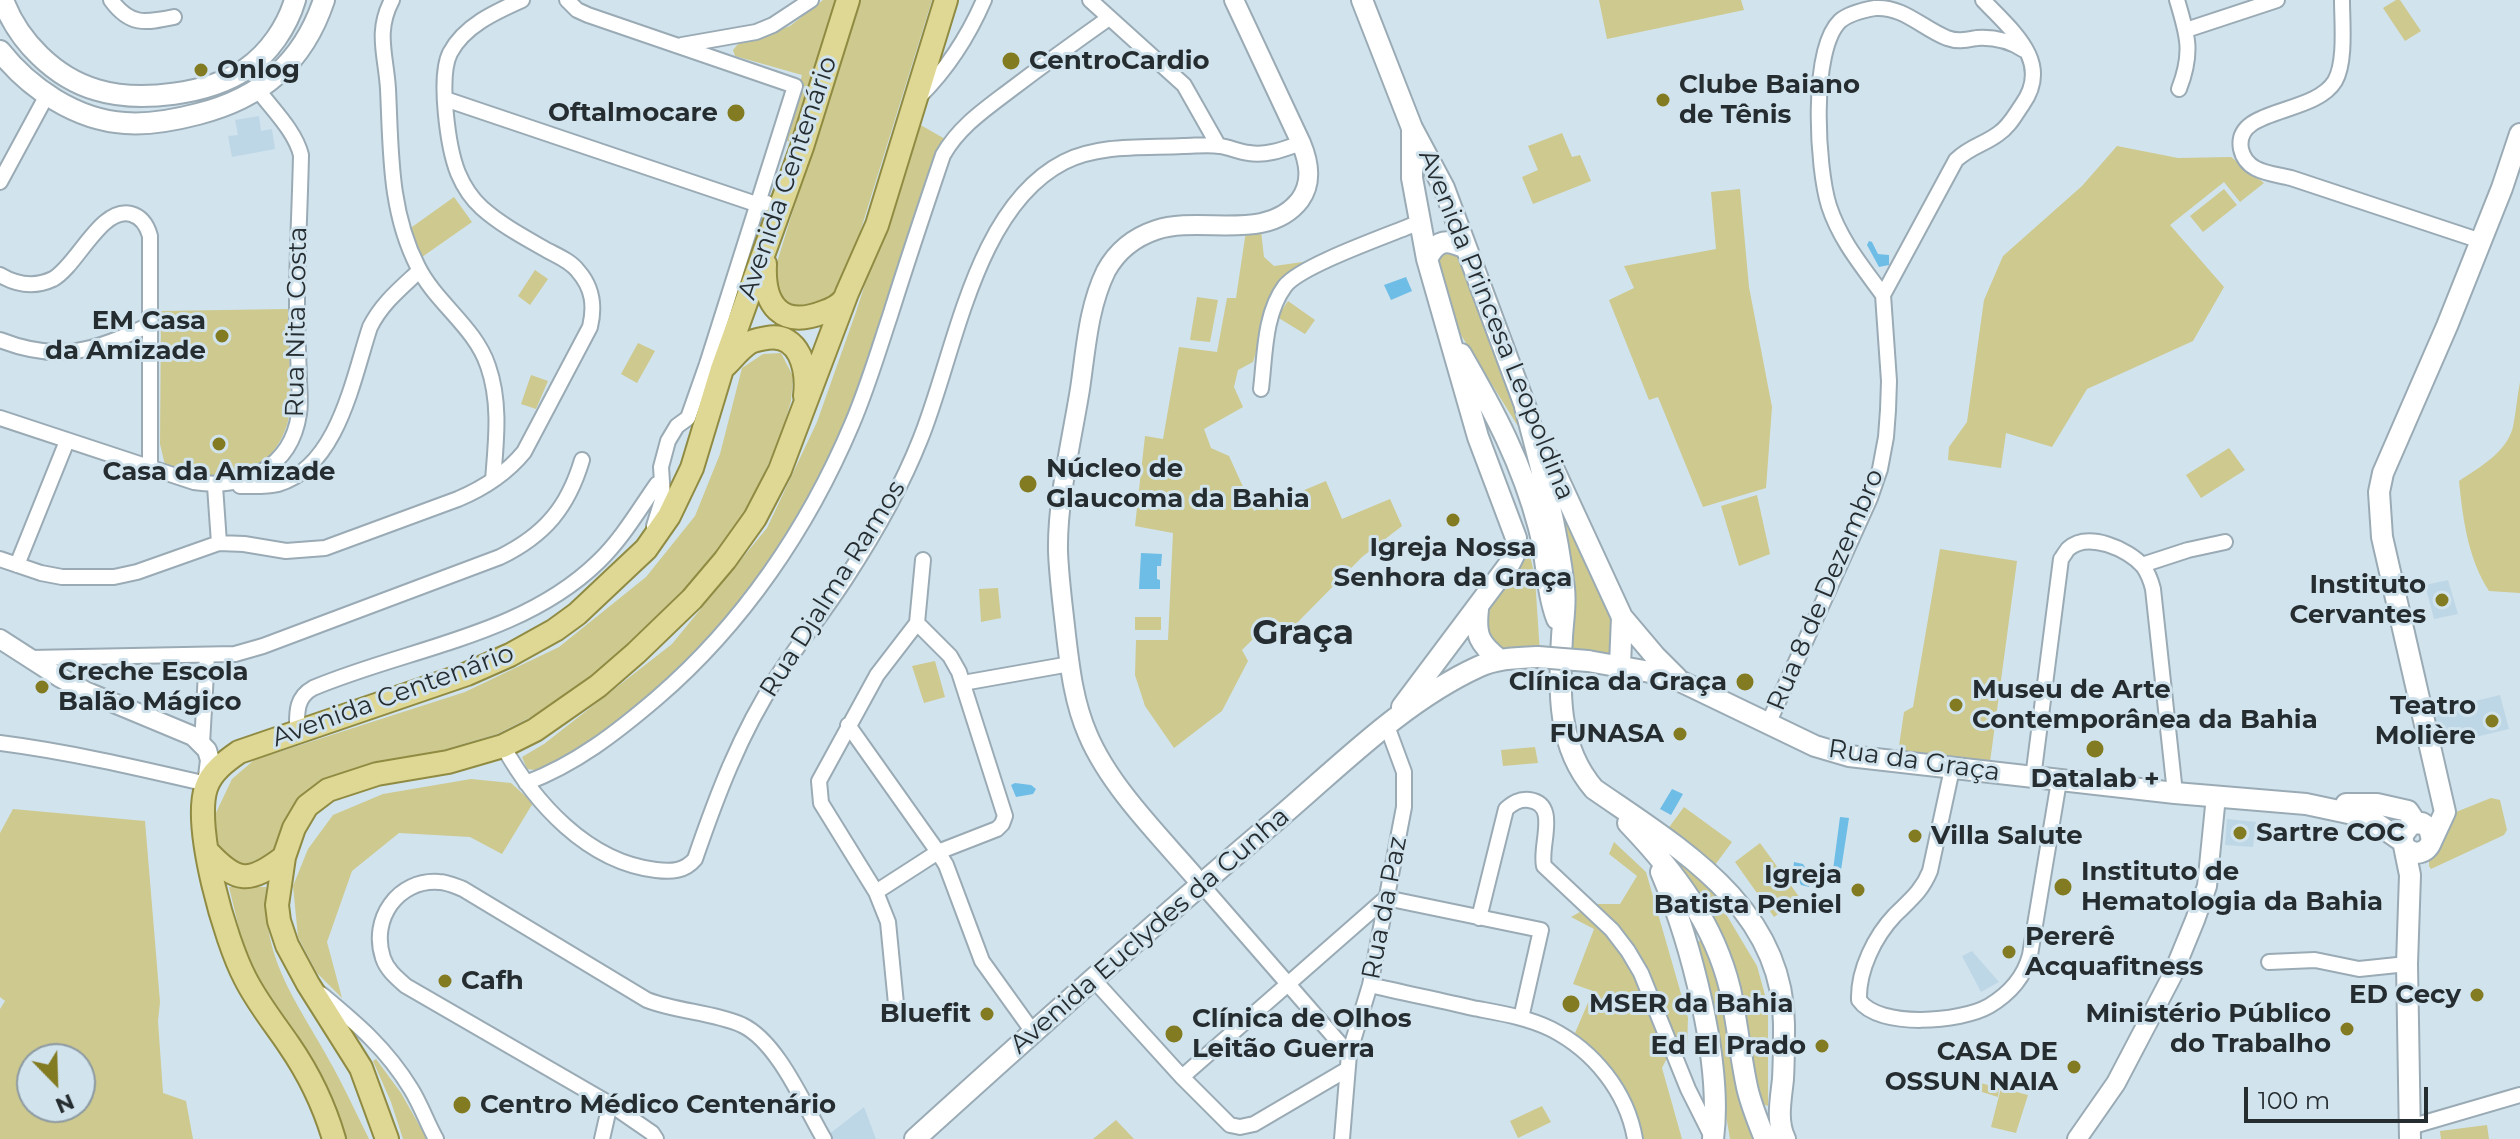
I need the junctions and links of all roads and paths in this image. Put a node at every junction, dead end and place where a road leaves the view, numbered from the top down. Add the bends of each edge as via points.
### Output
1 (3, 0) edge
2 (111, 0) edge
3 (295, 0) edge
4 (324, 0) edge
5 (392, 0) edge
6 (522, 0) edge
7 (567, 0) edge
8 (811, 0) edge
9 (848, 0) edge
10 (946, 0) edge
11 (984, 0) edge
12 (1090, 0) edge
13 (1234, 0) edge
14 (1362, 0) edge
15 (2177, 0) edge
16 (2277, 0) edge
17 (2342, 0) edge
18 (1986, 3) edge
19 (174, 17) dead end
20 (1109, 18) junction
21 (2186, 30) junction
22 (1979, 38) junction
23 (680, 46) junction
24 (0, 51) edge
25 (2028, 53) junction
26 (2179, 89) dead end
27 (258, 90) junction
28 (47, 95) junction
29 (445, 99) junction
30 (914, 102) junction
31 (1412, 128) junction
32 (2520, 134) edge
33 (1301, 143) junction
34 (1218, 145) junction
35 (0, 182) edge
36 (1444, 188) junction
37 (785, 192) junction
38 (1416, 199) junction
39 (759, 205) junction
40 (1420, 222) junction
41 (2481, 241) junction
42 (1466, 248) junction
43 (765, 251) junction
44 (1427, 259) junction
45 (419, 271) junction
46 (0, 275) edge
47 (847, 293) junction
48 (1883, 295) junction
49 (1443, 318) junction
50 (149, 325) junction
51 (0, 340) edge
52 (722, 369) junction
53 (1261, 389) dead end
54 (1525, 407) junction
55 (800, 417) junction
56 (0, 418) edge
57 (67, 441) junction
58 (582, 460) dead end
59 (150, 468) junction
60 (493, 480) junction
61 (662, 482) junction
62 (215, 486) junction
63 (2225, 542) dead end
64 (219, 543) junction
65 (646, 549) junction
66 (0, 559) edge
67 (923, 560) dead end
68 (17, 565) junction
69 (2142, 565) junction
70 (1478, 609) junction
71 (1622, 617) junction
72 (917, 623) junction
73 (1562, 635) junction
74 (0, 639) edge
75 (207, 655) junction
76 (29, 658) junction
77 (1500, 660) junction
78 (1070, 664) junction
79 (1620, 665) junction
80 (1682, 682) junction
81 (963, 683) junction
82 (1768, 724) junction
83 (848, 725) junction
84 (1387, 726) junction
85 (297, 732) junction
86 (0, 743) edge
87 (202, 744) junction
88 (503, 746) junction
89 (1952, 769) junction
90 (2033, 778) junction
91 (2059, 781) junction
92 (526, 783) junction
93 (207, 784) junction
94 (1594, 789) junction
95 (2175, 793) junction
96 (2216, 796) junction
97 (2306, 804) junction
98 (2424, 834) junction
99 (2403, 844) junction
100 (1650, 846) junction
101 (208, 852) junction
102 (938, 852) junction
103 (284, 857) junction
104 (2410, 875) junction
105 (1201, 884) junction
106 (876, 892) junction
107 (1386, 898) junction
108 (1479, 918) junction
109 (2269, 962) dead end
110 (2407, 964) junction
111 (1093, 979) junction
112 (308, 984) junction
113 (1287, 984) junction
114 (1370, 985) junction
115 (896, 1004) dead end
116 (1521, 1018) junction
117 (1033, 1032) junction
118 (376, 1041) junction
119 (353, 1053) junction
120 (1349, 1054) junction
121 (1346, 1070) junction
122 (1182, 1077) junction
123 (2520, 1095) edge
124 (610, 1104) junction
125 (2410, 1133) edge
126 (334, 1139) edge
127 (387, 1139) edge
128 (435, 1139) edge
129 (602, 1139) edge
130 (656, 1139) edge
131 (824, 1139) edge
132 (915, 1139) edge
133 (1342, 1139) edge
134 (1635, 1139) edge
135 (1713, 1139) edge
136 (1765, 1139) edge
137 (1785, 1139) edge
138 (2077, 1139) edge

1 - 3 main road via 33,49 60,72 96,90 135,96 193,89 244,70 277,38
2 - 19 street via 125,16 138,21
4 - 27 main road via 296,57
5 - 45 street via 381,33 390,162 397,210
6 - 29 street via 481,20 450,52 444,70
7 - 23 street via 588,15
8 - 23 street via 756,32
9 - 37 main road, Avenida Centenário
10 - 30 main road
11 - 30 street via 961,47
12 - 20 street
13 - 33 street
14 - 31 main road, Avenida Princesa Leopoldina
15 - 21 street
16 - 21 street
17 - 41 street via 2336,80 2308,103 2247,127 2241,147 2245,159 2263,172
18 - 22 street via 1991,26
18 - 25 street
20 - 34 street via 1174,73
20 - 92 street via 990,106 950,143 852,424 796,533 738,616 636,716 569,765
21 - 26 street via 2188,61
22 - 25 street via 2004,40
22 - 48 street via 1951,39 1908,15 1875,8 1841,20 1831,34 1819,107 1823,182 1840,234
23 - 39 street via 795,86
24 - 28 main road
25 - 48 street via 2035,74 2028,97 2005,129 1956,160
27 - 28 main road via 181,119 124,123 100,119
27 - 62 street, Rua Nita Costa via 301,155 299,413 292,436 265,471
28 - 35 street
29 - 39 street
29 - 60 street via 453,156 466,189 498,222 576,267 595,307 590,327 524,452
30 - 47 main road via 877,225
31 - 36 main road, Avenida Princesa Leopoldina
31 - 38 main road, Avenida Princesa Leopoldina
32 - 41 main road
33 - 34 street, Rua Djalma Ramos via 1261,154
33 - 78 street via 1309,174 1293,207 1265,222 1157,230 1121,250 1100,284 1092,308 1058,549
34 - 92 street, Rua Djalma Ramos via 1085,154 1047,174 1014,208 978,270 937,395 901,482 847,576 751,721 689,865 650,869 605,854 567,827
36 - 38 main road via 1422,184
36 - 42 main road, Avenida Princesa Leopoldina
37 - 39 street
37 - 43 main road, Avenida Centenário
38 - 40 main road, Avenida Princesa Leopoldina
39 - 61 street via 688,418 668,441
40 - 44 main road, Avenida Princesa Leopoldina
40 - 53 street via 1342,253 1286,283 1269,325
41 - 98 main road via 2379,492 2382,537 2445,812
42 - 44 main road via 1440,243
42 - 54 main road, Avenida Princesa Leopoldina
43 - 47 main road via 769,300 785,315 813,316 841,304
43 - 52 main road, Avenida Centenário
44 - 49 main road, Avenida Princesa Leopoldina
45 - 60 street via 487,363 496,404
45 - 62 street via 376,314 338,423 315,461 277,484
46 - 50 street via 30,285 53,279 104,223 124,213 134,215 150,236
47 - 55 main road
48 - 82 street, Rua 8 de Dezembro via 1889,381 1880,469
49 - 70 main road, Avenida Princesa Leopoldina via 1478,437 1516,538 1510,563
49 - 73 main road via 1518,463 1539,527
50 - 51 street via 95,349 73,352
50 - 59 street
52 - 55 main road via 749,343 778,337 793,343 806,391
52 - 65 main road, Avenida Centenário via 692,468
54 - 71 main road, Avenida Princesa Leopoldina
54 - 73 main road via 1555,524 1565,593
55 - 88 main road via 755,518 692,599 598,686
56 - 57 street, Rua Nita Costa
57 - 59 street, Rua Nita Costa
57 - 68 street
58 - 75 street via 567,501 520,547 263,646
59 - 62 street, Rua Nita Costa
60 - 64 street via 458,499 325,548 286,551
61 - 65 street via 663,497
61 - 85 street via 598,562 554,598 519,616 313,688 298,705
62 - 64 street
63 - 69 street
64 - 68 street via 114,577 62,577
65 - 85 main road, Avenida Centenário via 577,614 510,655
66 - 68 street
67 - 72 street
69 - 90 street via 2091,541 2068,549 2061,559
69 - 95 street via 2153,589
70 - 77 main road via 1479,638
70 - 84 main road, Avenida Princesa Leopoldina
71 - 79 main road
71 - 80 main road, Avenida Princesa Leopoldina
72 - 81 street via 950,656
72 - 83 street
73 - 94 main road via 1566,735 1577,765
74 - 76 street
75 - 76 street
75 - 87 street
76 - 87 street via 85,691
77 - 79 main road, Rua da Graça, bridge via 1538,657
77 - 84 main road, Rua da Graça via 1459,677
78 - 81 street
78 - 105 street via 1081,718 1098,755
79 - 80 main road, Rua da Graça
80 - 82 main road, Rua da Graça
81 - 102 street via 1005,816 997,829
82 - 89 main road, Rua da Graça via 1849,756
83 - 102 street
83 - 106 street via 818,792
84 - 105 main road, Avenida Euclydes da Cunha
84 - 107 street, Rua da Paz via 1406,791
85 - 93 main road, Avenida Centenário via 239,752
86 - 93 street via 99,758
87 - 93 street via 210,760
88 - 92 street, Rua Djalma Ramos
88 - 103 main road via 328,790 307,806
89 - 90 main road, Rua da Graça
89 - 91 street via 1925,884 1881,931 1866,965 1859,1000 1877,1015 1968,1015 2014,987 2030,955
90 - 91 main road, Rua da Graça
91 - 95 main road, Rua da Graça
93 - 101 main road via 203,830
94 - 100 main road
94 - 137 main road via 1669,841 1730,893 1765,943 1784,1021 1779,1120
95 - 96 main road, Rua da Graça
96 - 97 main road, Rua da Graça
96 - 138 street via 2207,886 2195,920 2116,1083
97 - 98 main road, Rua da Graça via 2377,804 2408,811
97 - 99 main road, Rua da Graça via 2367,817
98 - 99 main road via 2417,853
98 - 104 main road
99 - 104 main road
100 - 135 main road via 1681,924 1701,1003 1716,1117
100 - 136 main road via 1690,898 1719,953 1747,1087
101 - 103 main road via 237,876 255,875
101 - 126 main road via 235,959 312,1083
102 - 106 street
102 - 117 street via 982,961
103 - 112 main road via 279,921
104 - 110 main road
105 - 111 main road, Avenida Euclydes da Cunha
105 - 113 street
106 - 115 street via 888,922
107 - 108 street
107 - 113 street
107 - 114 street, Rua da Paz
108 - 116 street via 1541,930
108 - 135 street via 1506,809 1525,799 1542,805 1547,822 1544,866 1628,951
109 - 110 street via 2315,960 2359,969
110 - 125 main road
111 - 117 main road, Avenida Euclydes da Cunha
111 - 122 street
112 - 118 street
112 - 119 main road
113 - 120 street
113 - 122 street
114 - 116 street
114 - 120 street, Rua da Paz
116 - 134 street via 1551,1029 1594,1061 1622,1100
117 - 132 main road, Avenida Euclydes da Cunha
118 - 119 street via 358,1044
118 - 128 street via 413,1091
119 - 127 main road
120 - 121 street, Rua da Paz
121 - 122 street via 1240,1127 1230,1125
121 - 133 street, Rua da Paz
123 - 125 street
124 - 129 street
124 - 130 street
124 - 131 street via 392,974 379,941 388,906 402,891 441,882 463,889 647,1000 729,1021 760,1036

